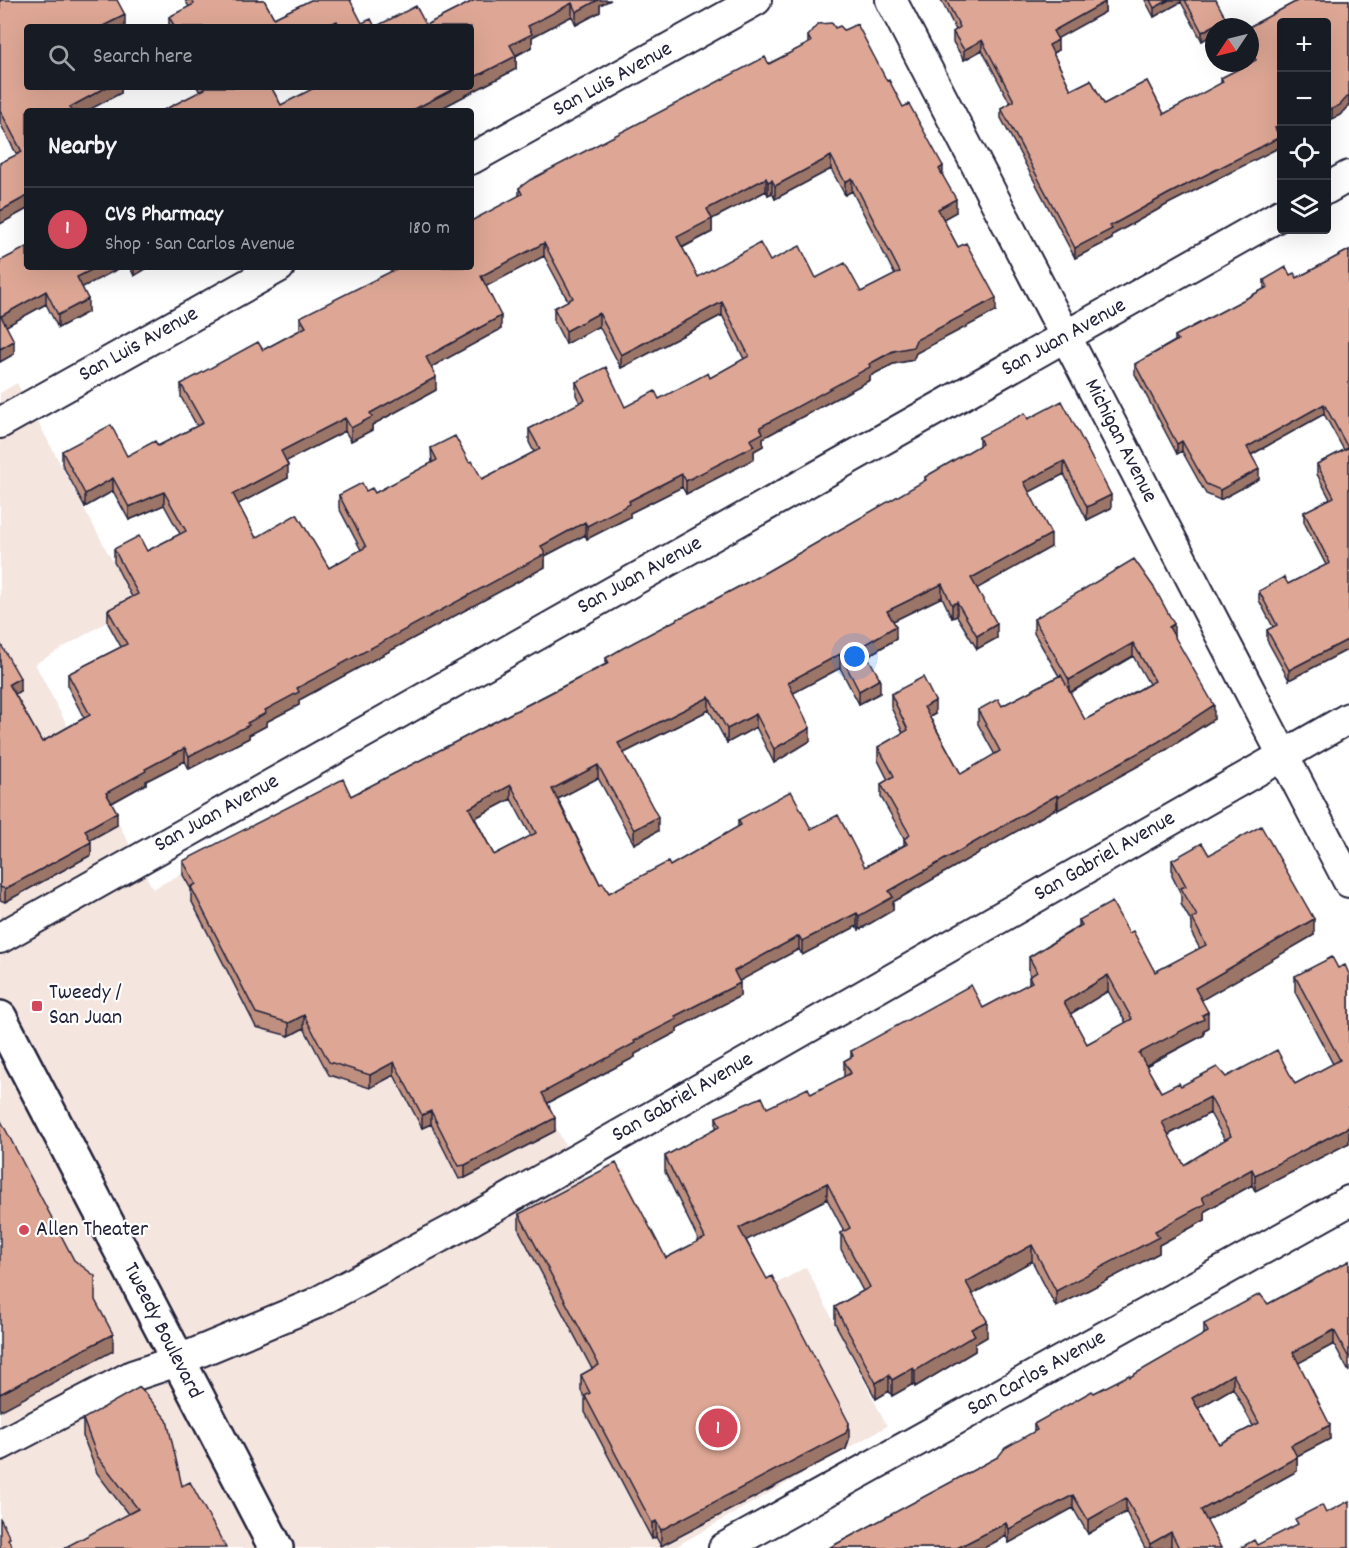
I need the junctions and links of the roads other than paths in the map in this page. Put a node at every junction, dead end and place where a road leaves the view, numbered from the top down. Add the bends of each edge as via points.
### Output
1 (756, 0) edge
2 (891, 0) edge
3 (474, 157) edge
4 (1349, 176) edge
5 (1331, 186) edge
6 (1277, 216) edge
7 (274, 270) edge
8 (1066, 337) junction
9 (0, 423) edge
10 (1349, 718) edge
11 (1283, 755) junction
12 (1349, 882) edge
13 (0, 938) edge
14 (0, 1018) edge
15 (1349, 1201) edge
16 (177, 1361) junction
17 (0, 1445) edge
18 (276, 1548) edge
19 (724, 1548) edge

1 - 3 street, San Luis Avenue
2 - 8 street, Michigan Avenue
4 - 5 street
6 - 8 street, San Juan Avenue
7 - 9 street, San Luis Avenue
8 - 11 street, Michigan Avenue
8 - 13 street, San Juan Avenue
10 - 11 street, San Gabriel Avenue
11 - 12 street, Michigan Avenue
11 - 16 street, San Gabriel Avenue via 464,1224 314,1304
14 - 16 main road, Tweedy Boulevard
15 - 19 street, San Carlos Avenue
16 - 17 street, San Gabriel Avenue via 132,1376
16 - 18 main road, Tweedy Boulevard

